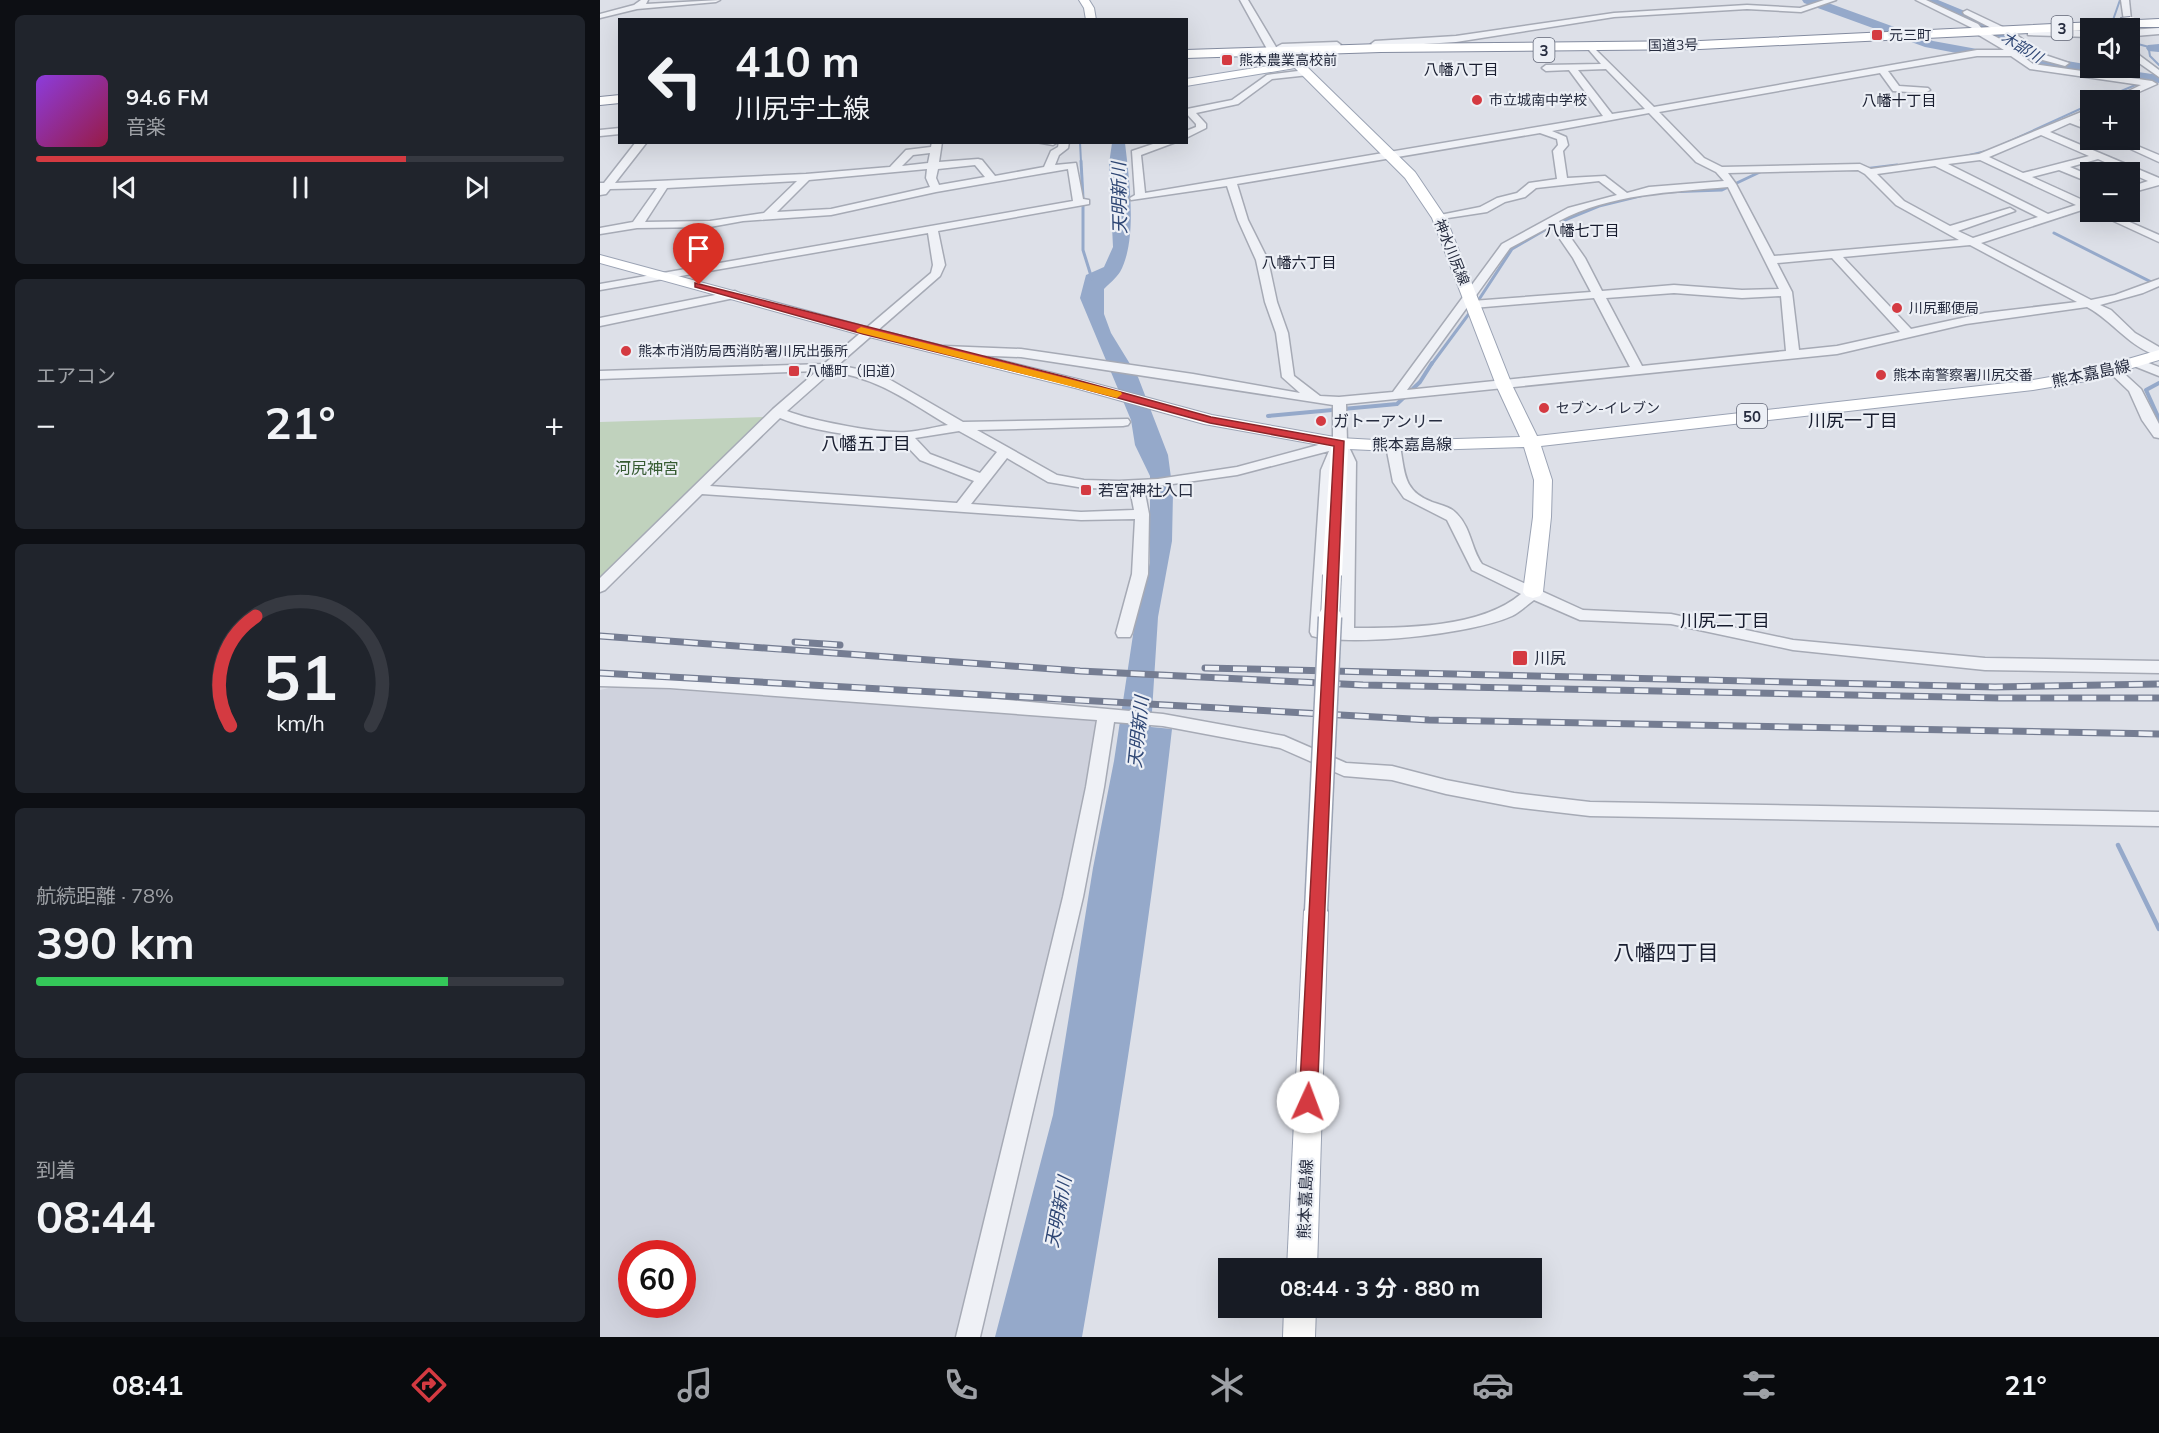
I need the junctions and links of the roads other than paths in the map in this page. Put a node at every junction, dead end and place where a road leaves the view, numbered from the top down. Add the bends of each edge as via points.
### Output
1 (646, 0) edge
2 (716, 0) edge
3 (1084, 0) edge
4 (1244, 0) edge
5 (1920, 0) edge
6 (1937, 0) edge
7 (2125, 0) edge
8 (1829, 1) edge
9 (638, 7) junction
10 (600, 16) edge
11 (1091, 18) edge
12 (2127, 18) edge
13 (2159, 27) edge
14 (2140, 28) edge
15 (2080, 31) edge
16 (2080, 32) edge
17 (2007, 33) junction
18 (1985, 34) junction
19 (1894, 38) junction
20 (1593, 50) junction
21 (1280, 52) junction
22 (2014, 53) junction
23 (1188, 56) edge
24 (1953, 58) junction
25 (2140, 61) edge
26 (1993, 63) dead end
27 (2010, 64) dead end
28 (2080, 64) edge
29 (2027, 65) junction
30 (1609, 66) junction
31 (1302, 68) junction
32 (1546, 68) dead end
33 (1573, 69) junction
34 (1882, 70) junction
35 (2140, 75) edge
36 (2158, 79) edge
37 (1188, 83) edge
38 (1924, 90) dead end
39 (2135, 90) edge
40 (618, 102) edge
41 (600, 103) edge
42 (1653, 109) junction
43 (2080, 116) edge
44 (1610, 117) junction
45 (2071, 120) junction
46 (2080, 124) edge
47 (1541, 129) junction
48 (618, 132) edge
49 (2042, 132) junction
50 (600, 133) edge
51 (1188, 134) edge
52 (640, 144) edge
53 (1064, 144) edge
54 (1165, 144) edge
55 (936, 146) edge
56 (2139, 150) edge
57 (1392, 156) junction
58 (2099, 156) junction
59 (1980, 157) junction
60 (2159, 159) edge
61 (1939, 164) junction
62 (935, 165) junction
63 (2060, 166) junction
64 (894, 168) junction
65 (1048, 170) junction
66 (1720, 170) junction
67 (1869, 172) junction
68 (2080, 175) edge
69 (2023, 176) junction
70 (806, 177) junction
71 (992, 179) junction
72 (1562, 181) junction
73 (1231, 182) junction
74 (2158, 182) edge
75 (1731, 184) junction
76 (664, 185) junction
77 (603, 186) edge
78 (2140, 187) edge
79 (936, 189) junction
80 (600, 195) edge
81 (1625, 196) junction
82 (2080, 202) edge
83 (2080, 209) edge
84 (2010, 212) dead end
85 (767, 216) junction
86 (1439, 218) junction
87 (2048, 218) junction
88 (1553, 220) junction
89 (2121, 222) edge
90 (637, 225) junction
91 (932, 227) junction
92 (1948, 230) junction
93 (600, 231) edge
94 (2159, 239) edge
95 (1971, 242) junction
96 (1835, 255) junction
97 (600, 259) edge
98 (1772, 260) junction
99 (662, 276) junction
100 (2159, 282) edge
101 (600, 287) edge
102 (1786, 292) junction
103 (735, 295) junction
104 (1599, 295) junction
105 (1472, 300) junction
106 (2088, 303) junction
107 (600, 322) edge
108 (867, 332) junction
109 (1908, 333) junction
110 (944, 350) junction
111 (2159, 353) edge
112 (1793, 355) junction
113 (2138, 363) junction
114 (828, 367) junction
115 (2113, 370) junction
116 (1638, 371) junction
117 (2159, 372) edge
118 (600, 375) edge
119 (1504, 385) junction
120 (1396, 396) junction
121 (1317, 400) junction
122 (1339, 401) junction
123 (778, 412) junction
124 (1123, 422) dead end
125 (963, 426) junction
126 (2159, 434) edge
127 (905, 436) junction
128 (1531, 442) junction
129 (1340, 443) junction
130 (1393, 446) junction
131 (1005, 451) junction
132 (982, 479) junction
133 (1136, 484) junction
134 (701, 490) junction
135 (960, 509) junction
136 (1143, 514) junction
137 (600, 587) edge
138 (1533, 592) junction
139 (1124, 633) dead end
140 (1346, 634) junction
141 (2159, 667) edge
142 (600, 680) edge
143 (1109, 715) junction
144 (2159, 819) edge
145 (1302, 1258) edge
146 (1300, 1318) edge
147 (968, 1337) edge
148 (1299, 1337) edge

1 - 9 street
2 - 9 street
3 - 11 main road
4 - 21 street via 1265,41
5 - 18 street
6 - 17 street
7 - 12 street
8 - 21 street via 1792,10 1747,7 1614,15 1420,43 1282,47
9 - 10 street
13 - 14 highway, 国道3号 / 3
15 - 17 highway, 国道3号 / 3
16 - 17 highway, 国道3号 / 3
17 - 18 highway, 国道3号 / 3
17 - 28 street via 2042,57
18 - 19 highway, 国道3号 / 3
18 - 22 street
19 - 20 highway, 国道3号 / 3 via 1752,47
19 - 21 highway, 国道3号 / 3
20 - 21 highway, 国道3号 / 3
20 - 30 street
21 - 23 highway, 国道3号 / 3
21 - 31 street
22 - 24 street via 1977,53
22 - 29 street
24 - 26 street
24 - 34 street
25 - 36 street
27 - 29 street
29 - 36 street
30 - 33 street
30 - 42 street
31 - 37 main road
31 - 51 street via 1270,78 1235,102 1190,111 1201,128
31 - 57 main road, 神水川尻線
32 - 33 street
33 - 44 street
34 - 38 street via 1896,89
34 - 42 street
35 - 36 street
36 - 39 street
40 - 41 highway
42 - 44 street
42 - 66 street via 1700,160
43 - 45 street
44 - 47 street
45 - 46 street
45 - 49 street
47 - 57 street
47 - 72 street via 1561,137 1563,145 1558,151
48 - 50 street
49 - 58 street
49 - 59 street
52 - 77 street
53 - 65 street
54 - 73 street via 1136,153 1138,198
55 - 62 street
55 - 64 street via 910,152
56 - 60 street
57 - 73 street
57 - 86 main road, 神水川尻線 via 1421,188
58 - 63 street
58 - 74 street
59 - 61 street
59 - 69 street
61 - 67 street
61 - 87 street
62 - 64 street
62 - 71 street via 978,162
62 - 79 street via 931,178
63 - 68 street
63 - 69 street
64 - 70 street
65 - 71 street
65 - 91 street via 1072,165 1081,202
66 - 67 street via 1860,167
66 - 75 street
67 - 92 street via 1900,203
69 - 82 street
70 - 76 street
70 - 85 street
71 - 79 street
72 - 81 street via 1601,178
72 - 86 street via 1533,185 1521,195 1483,210
73 - 121 street via 1262,260 1282,333 1288,377
74 - 78 street
75 - 81 street via 1649,189
75 - 98 street
76 - 77 street
76 - 90 street
77 - 80 street
79 - 85 street via 831,212
81 - 88 street via 1572,210
83 - 87 street
84 - 92 street
85 - 90 street via 711,224
86 - 105 main road, 神水川尻線
87 - 95 street
88 - 104 street
88 - 105 street via 1506,246
89 - 94 street
90 - 93 street
91 - 99 street
91 - 108 street via 939,265 936,274
92 - 95 street
95 - 96 street
95 - 106 street
96 - 98 street
96 - 109 street
97 - 99 main road
98 - 102 street
99 - 101 street
99 - 103 main road
100 - 106 street via 2122,298
102 - 104 street via 1742,294 1674,289
102 - 112 street
103 - 107 street
103 - 108 main road
104 - 105 street
104 - 116 street
105 - 119 main road, 神水川尻線
105 - 120 street
106 - 109 street via 1986,316
106 - 111 street
108 - 110 main road
108 - 114 street
109 - 112 street via 1847,348
110 - 121 street via 1021,353
110 - 129 main road via 1164,408 1264,431
111 - 113 main road, 熊本嘉島線 / 50
112 - 116 street
113 - 115 main road, 熊本嘉島線 / 50
113 - 117 street
114 - 118 street
114 - 123 street
114 - 125 street via 863,372
115 - 126 street via 2135,389
115 - 128 main road, 熊本嘉島線 / 50 via 2033,385
116 - 119 street
119 - 120 street
119 - 128 main road, 神水川尻線
120 - 122 street
121 - 122 street
122 - 129 street
123 - 127 street via 796,420
123 - 134 street
124 - 125 street
125 - 127 street
125 - 131 street
127 - 132 street via 925,457
128 - 130 main road, 熊本嘉島線 / 50
128 - 138 main road, 神水川尻線 via 1543,480
129 - 130 main road, 熊本嘉島線 / 50
129 - 133 street via 1302,458
129 - 140 street via 1349,462
129 - 140 street via 1328,470 1318,632
129 - 145 main road, 熊本嘉島線, bridge
130 - 138 street via 1405,494 1452,517 1477,567
131 - 132 street
131 - 133 street via 1061,482
132 - 135 street
133 - 136 street
134 - 135 street
134 - 137 street
135 - 136 street via 1082,516
136 - 139 street via 1140,574
138 - 140 street via 1507,612 1481,619 1444,627
138 - 141 street via 1580,615 1671,619 1814,647 1985,664
142 - 143 street
143 - 144 street via 1284,741 1344,769 1392,773 1514,800 1590,809
143 - 147 street via 1069,917
146 - 148 main road

